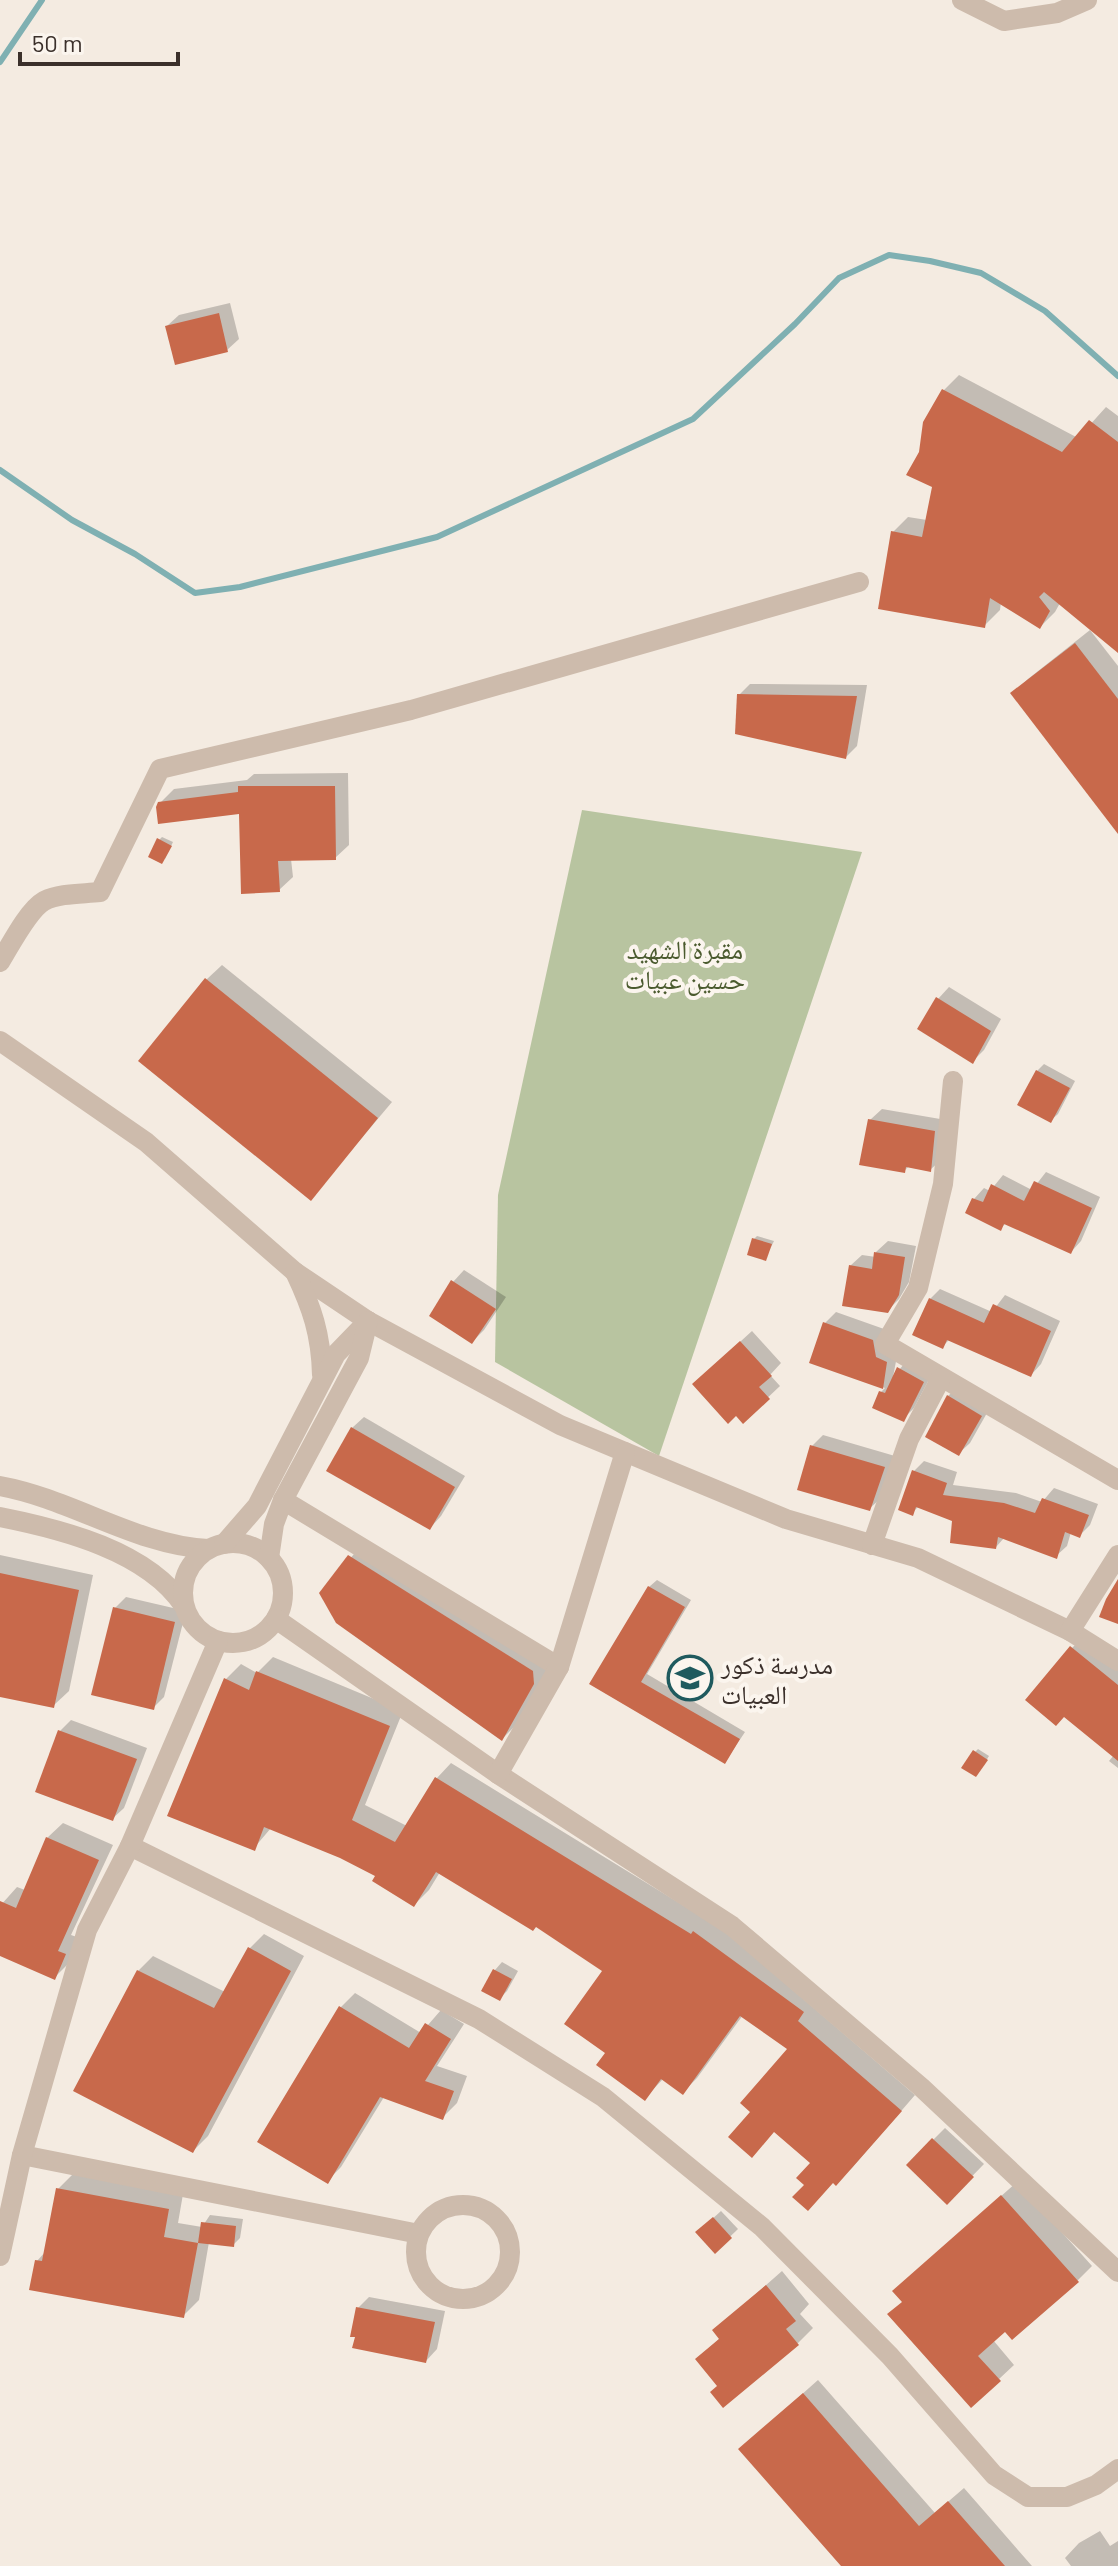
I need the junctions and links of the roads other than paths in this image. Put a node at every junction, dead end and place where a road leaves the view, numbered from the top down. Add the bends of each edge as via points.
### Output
1 (962, 0) edge
2 (1087, 0) edge
3 (859, 582) dead end
4 (0, 962) edge
5 (0, 1041) edge
6 (953, 1081) dead end
7 (295, 1272) junction
8 (368, 1321) junction
9 (941, 1378) junction
10 (322, 1379) junction
11 (625, 1452) junction
12 (1118, 1480) edge
13 (0, 1486) edge
14 (283, 1500) junction
15 (0, 1517) edge
16 (872, 1545) junction
17 (216, 1546) junction
18 (1118, 1555) edge
19 (269, 1558) junction
20 (184, 1606) junction
21 (276, 1619) junction
22 (1070, 1631) junction
23 (218, 1641) junction
24 (1118, 1661) edge
25 (559, 1667) junction
26 (498, 1774) junction
27 (130, 1846) junction
28 (22, 2155) junction
29 (419, 2234) junction
30 (0, 2256) edge
31 (1118, 2272) edge
32 (1118, 2469) edge

1 - 2 street via 1004,21 1057,13
3 - 4 street via 411,710 160,769 100,892 42,902
5 - 7 street via 146,1142
6 - 9 street via 943,1184 918,1288 885,1344
7 - 8 street
7 - 10 street via 316,1322
8 - 10 street via 336,1354
8 - 11 street via 560,1425
8 - 14 street via 359,1358
9 - 12 street
9 - 16 street via 909,1439
10 - 17 street via 257,1506
11 - 16 street via 786,1519
11 - 25 street
13 - 17 street via 62,1503 165,1543
14 - 19 street
14 - 25 street
15 - 20 street via 95,1543 166,1583
16 - 22 street via 918,1558
17 - 19 street via 240,1543
17 - 20 street via 195,1560 186,1574
18 - 22 street
19 - 21 street via 283,1587
20 - 23 street via 198,1628
21 - 23 street via 251,1640
21 - 26 street
22 - 24 street
23 - 27 street
25 - 26 street
26 - 31 street via 732,1926 921,2087
27 - 28 street via 87,1930
27 - 32 street via 479,2019 603,2097 762,2227 890,2356 994,2475 1028,2497 1067,2497
28 - 29 street
28 - 30 street
29 - 29 street via 417,2265 435,2290 449,2297 480,2297 504,2277 511,2246 497,2218 484,2209 453,2205 427,2221

